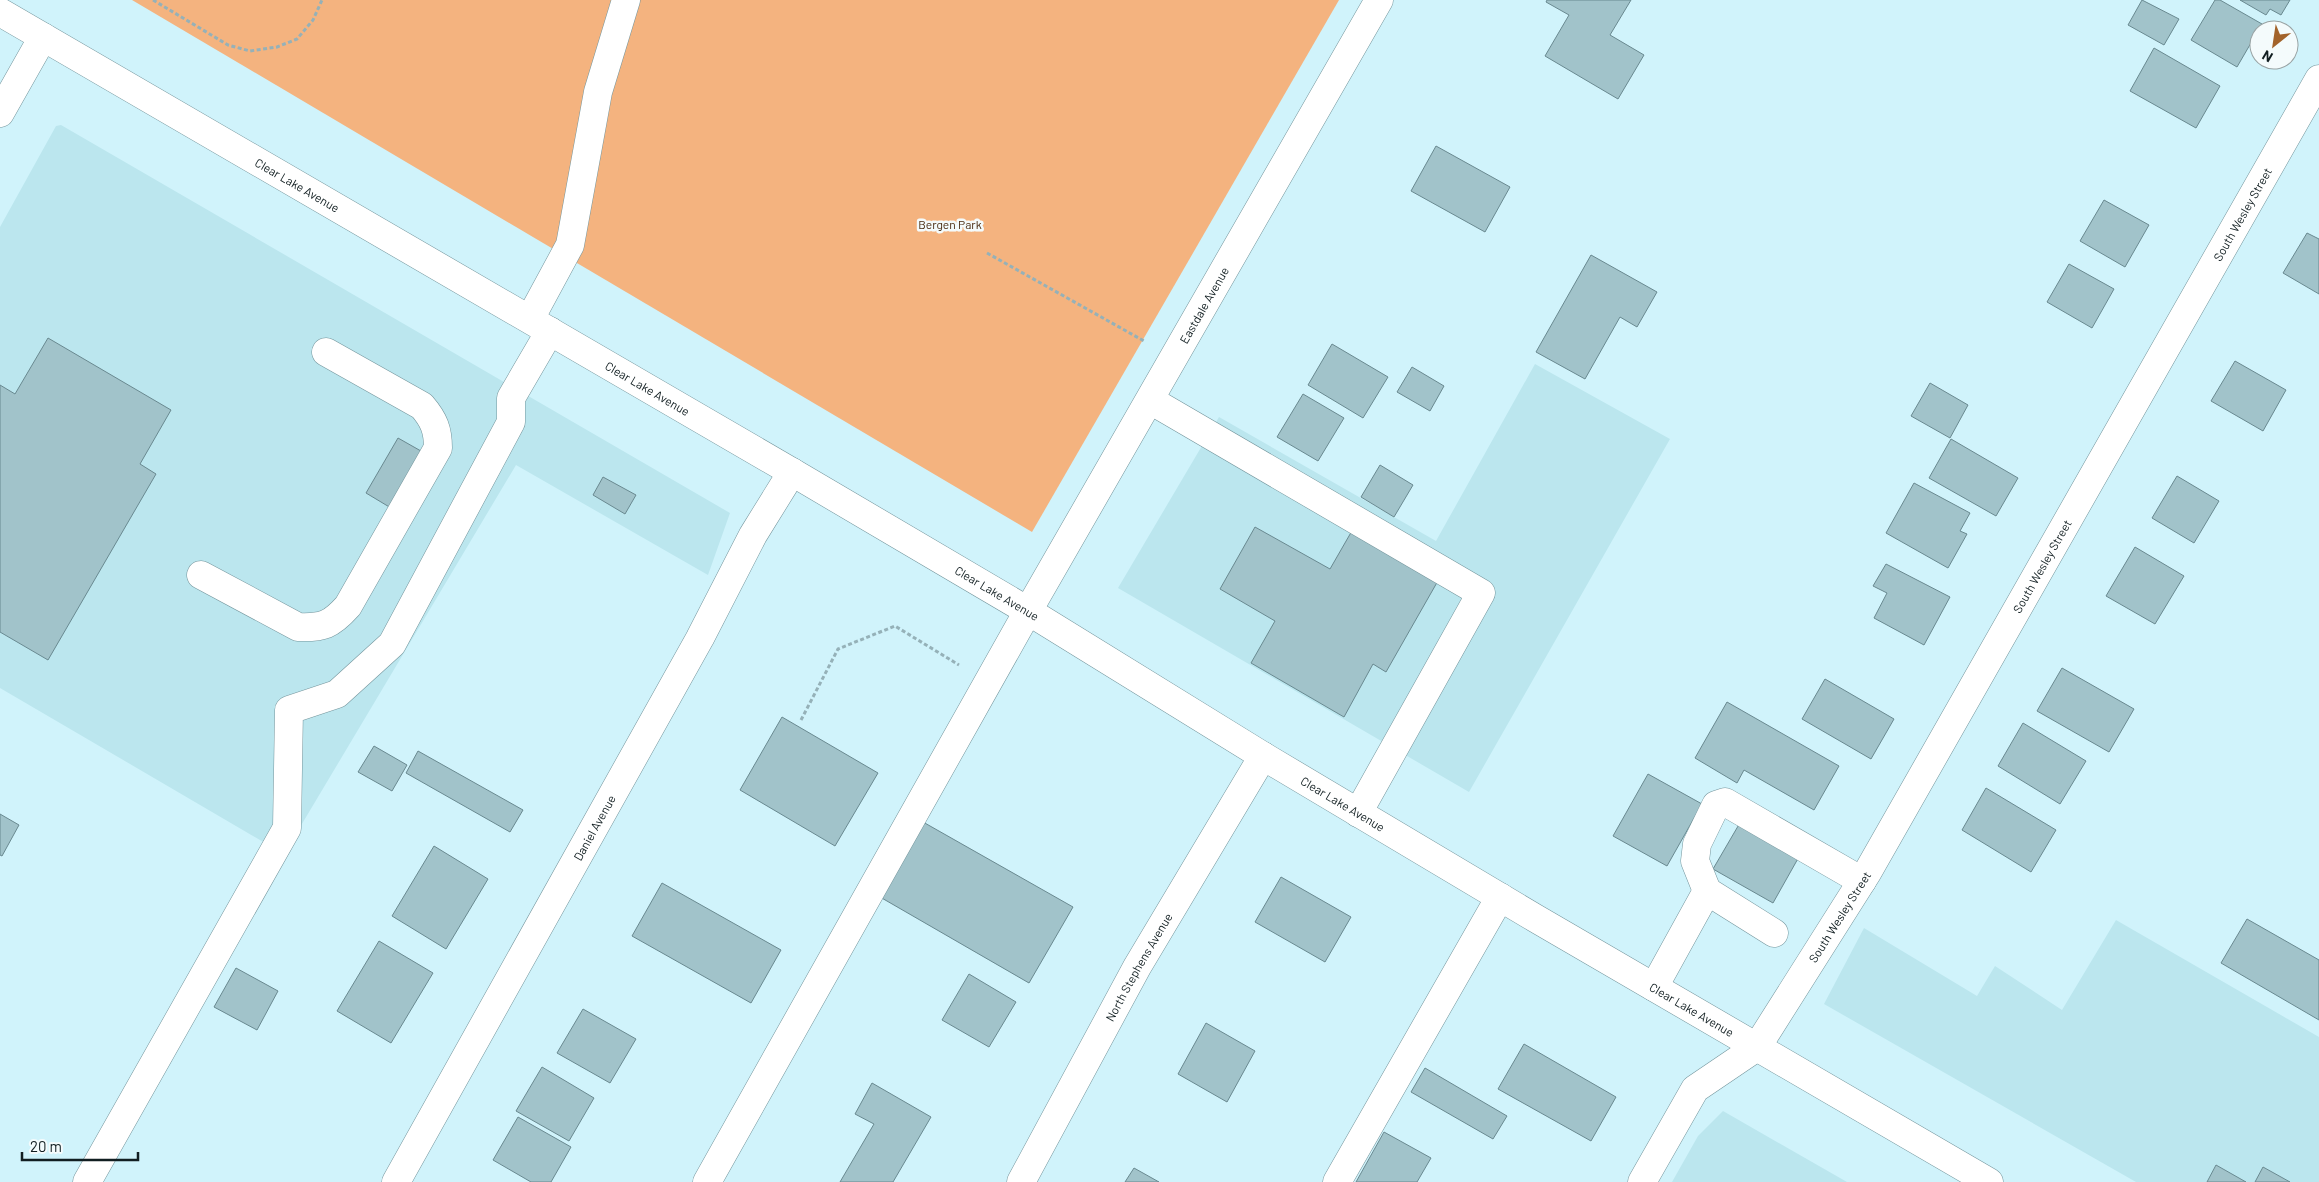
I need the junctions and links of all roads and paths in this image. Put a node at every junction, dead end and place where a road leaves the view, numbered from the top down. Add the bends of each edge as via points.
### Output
1 (153, 0) edge
2 (322, 0) edge
3 (626, 0) edge
4 (1379, 0) edge
5 (0, 12) edge
6 (43, 37) junction
7 (2319, 79) edge
8 (0, 113) edge
9 (987, 253) dead end
10 (540, 325) junction
11 (326, 352) dead end
12 (1174, 358) junction
13 (1150, 400) junction
14 (792, 472) junction
15 (201, 575) dead end
16 (1028, 611) junction
17 (966, 660) dead end
18 (800, 720) dead end
19 (1263, 756) junction
20 (1358, 813) junction
21 (1862, 881) junction
22 (1707, 891) junction
23 (1500, 897) junction
24 (1774, 933) dead end
25 (1654, 987) junction
26 (1756, 1047) junction
27 (1978, 1179) edge
28 (87, 1182) edge
29 (396, 1182) edge
30 (708, 1182) edge
31 (1021, 1182) edge
32 (1337, 1182) edge
33 (1642, 1182) edge

1 - 2 path via 228,45 250,51 277,47 297,39 313,20
3 - 10 street via 598,92 570,245
4 - 12 street, Eastdale Avenue
5 - 6 street, Clear Lake Avenue
6 - 8 street
6 - 10 street, Clear Lake Avenue
7 - 21 street, South Wesley Street
9 - 12 path
10 - 14 street, Clear Lake Avenue
10 - 28 street via 511,398 511,422 392,644 337,694 289,710 287,828
11 - 15 street via 422,406 433,419 438,433 438,448 348,606 335,621 298,627
12 - 13 street, Eastdale Avenue
13 - 16 street, Eastdale Avenue
13 - 20 street via 1481,593
14 - 16 street, Clear Lake Avenue
14 - 29 street, Daniel Avenue
16 - 19 street, Clear Lake Avenue
16 - 30 street, Eastdale Avenue
17 - 18 path via 962,666 895,626 838,649
19 - 20 street, Clear Lake Avenue
19 - 31 street, North Stephens Avenue via 1137,968
20 - 23 street, Clear Lake Avenue
21 - 22 street via 1725,802 1716,805 1697,844 1695,861
21 - 26 street, South Wesley Street
22 - 24 street
22 - 25 street
23 - 25 street, Clear Lake Avenue
23 - 32 street
25 - 26 street, Clear Lake Avenue
26 - 27 street, Clear Lake Avenue
26 - 33 street via 1695,1089

